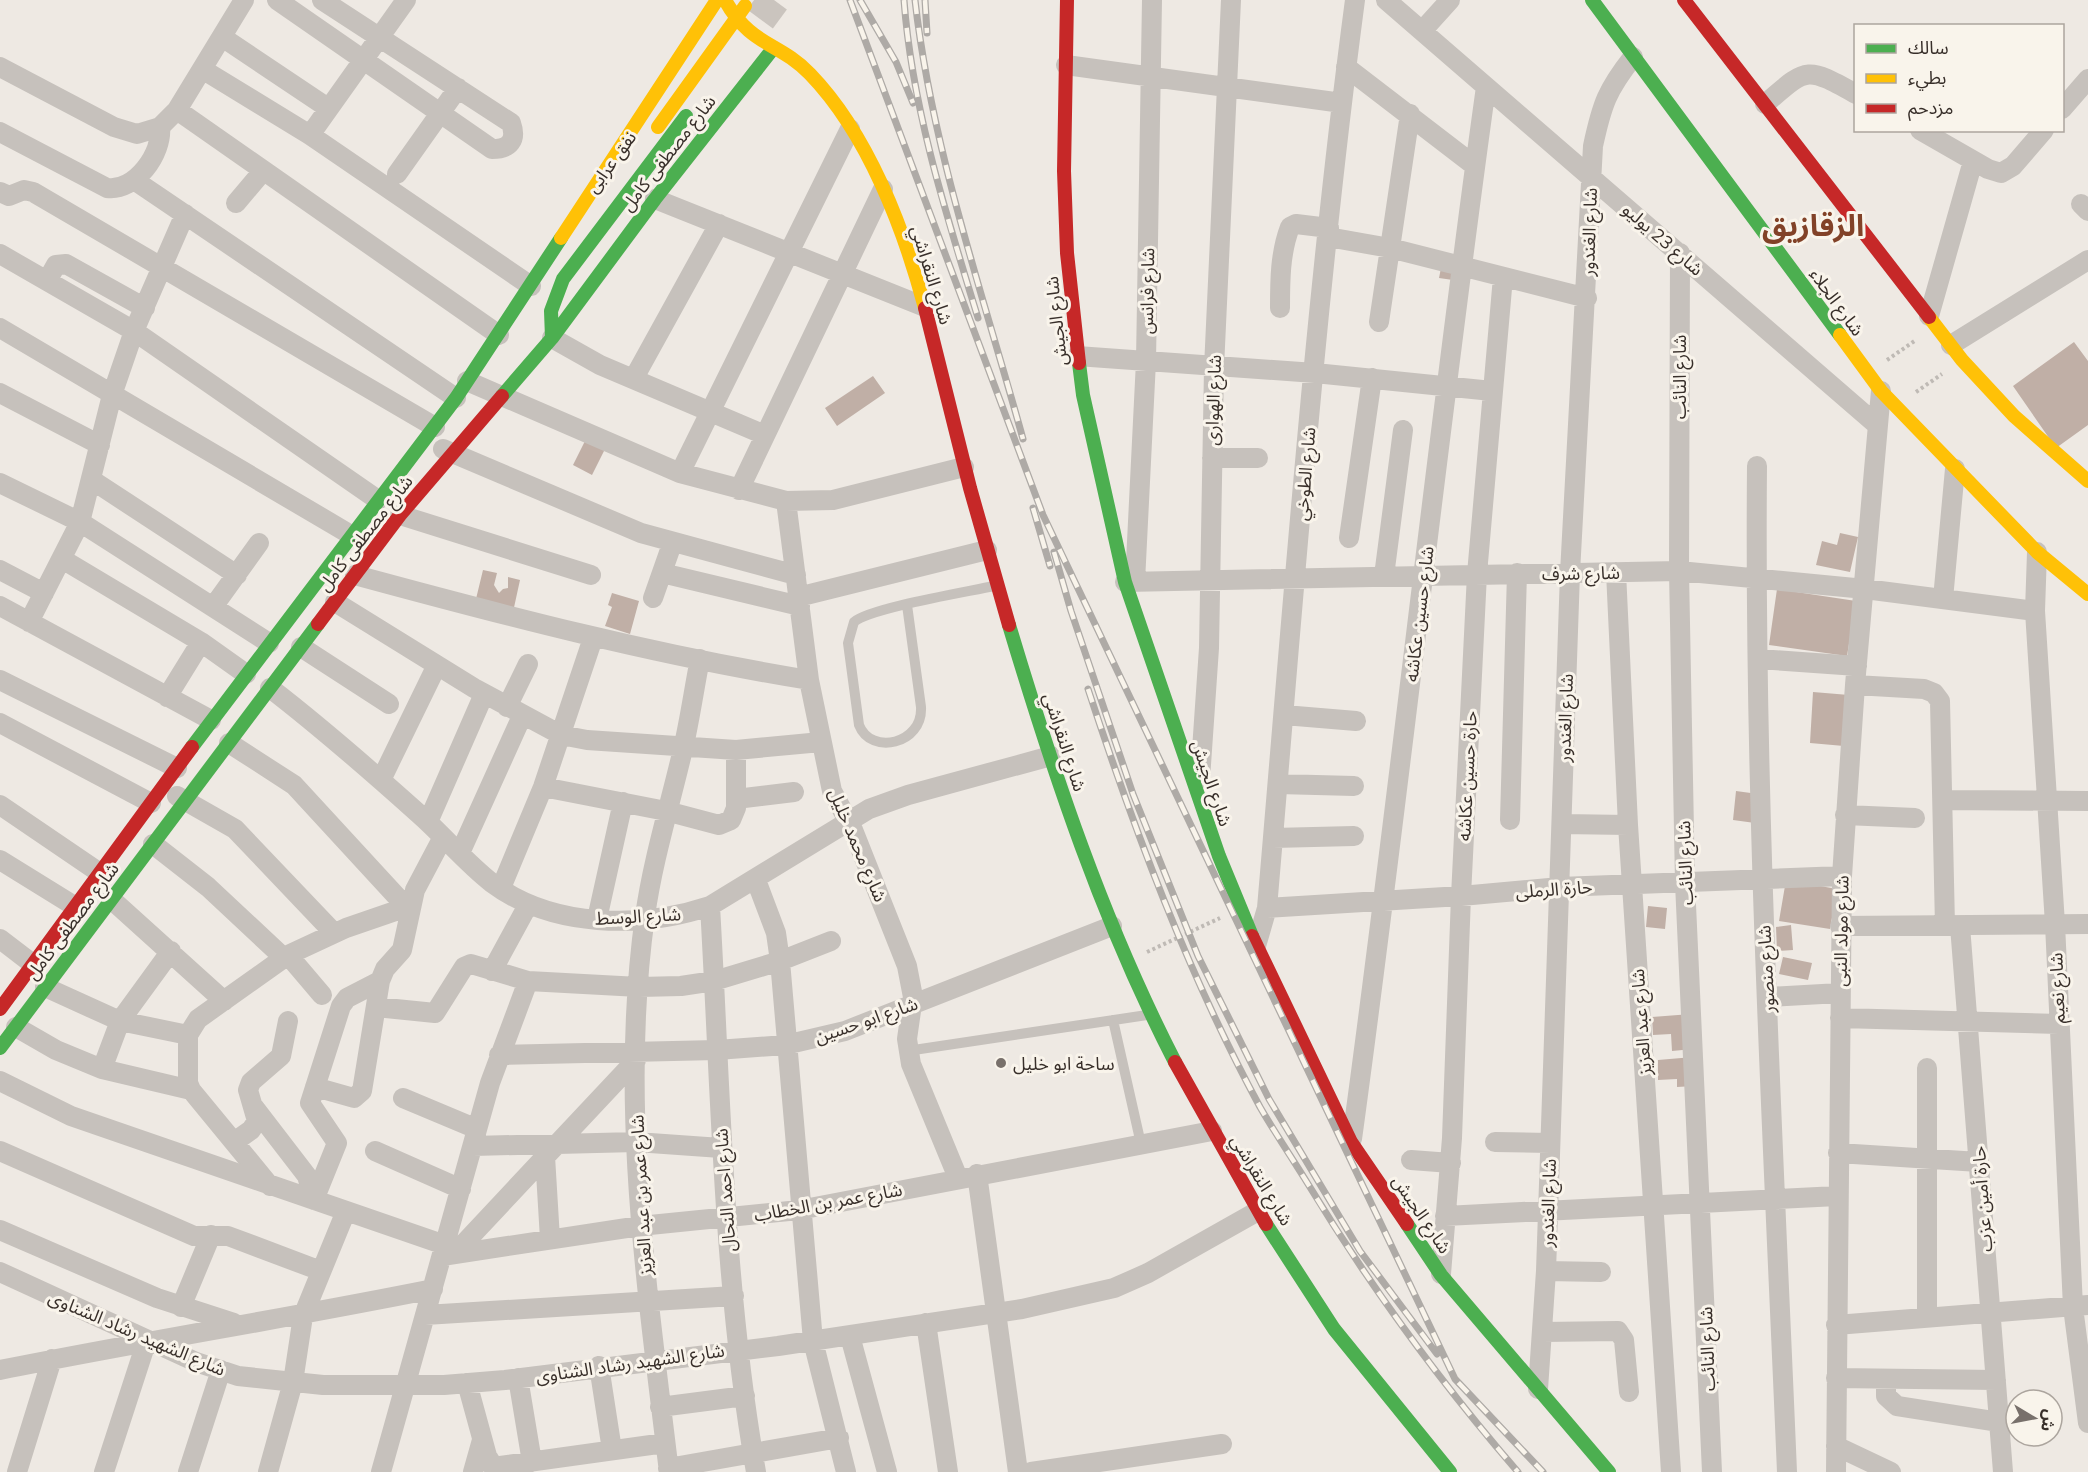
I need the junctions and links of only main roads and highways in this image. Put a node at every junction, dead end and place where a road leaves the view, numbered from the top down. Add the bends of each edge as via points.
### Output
1 (717, 0) edge
2 (725, 0) edge
3 (1067, 0) edge
4 (1592, 0) edge
5 (1691, 3) edge
6 (745, 6) dead end
7 (759, 19) tunnel mouth
8 (736, 20) junction
9 (744, 39) junction
10 (772, 50) junction
11 (698, 100) dead end
12 (652, 136) dead end
13 (631, 165) dead end
14 (499, 335) junction
15 (552, 338) junction
16 (2088, 481) edge
17 (2088, 594) edge
18 (0, 1009) edge
19 (0, 1048) edge
20 (1450, 1472) edge
21 (1609, 1472) edge

1 - 14 main road, شارع مصطفى كامل
2 - 8 main road, شارع النقراشي
3 - 21 main road, شارع الجيش via 1066,253 1083,395 1130,582 1199,801 1256,946 1351,1142 1441,1275
4 - 17 main road, شارع الجلاء via 1894,407 2037,552
5 - 16 main road via 1956,352 2014,416
6 - 8 main road, نفق عرابى
7 - 9 main road
8 - 9 main road, شارع النقراشي
8 - 12 main road, نفق عرابى
9 - 10 main road, شارع النقراشي
10 - 15 main road, شارع مصطفى كامل
10 - 20 main road, شارع النقراشي via 789,58 819,83 883,189 916,273 987,550 1051,756 1112,926 1153,1014 1212,1131 1332,1326
11 - 15 main road, نفق عرابى via 563,279 551,311
13 - 14 main road, نفق عرابى via 548,281
14 - 18 main road, شارع مصطفى كامل via 430,434 211,720
15 - 19 main road, شارع مصطفى كامل via 400,515

